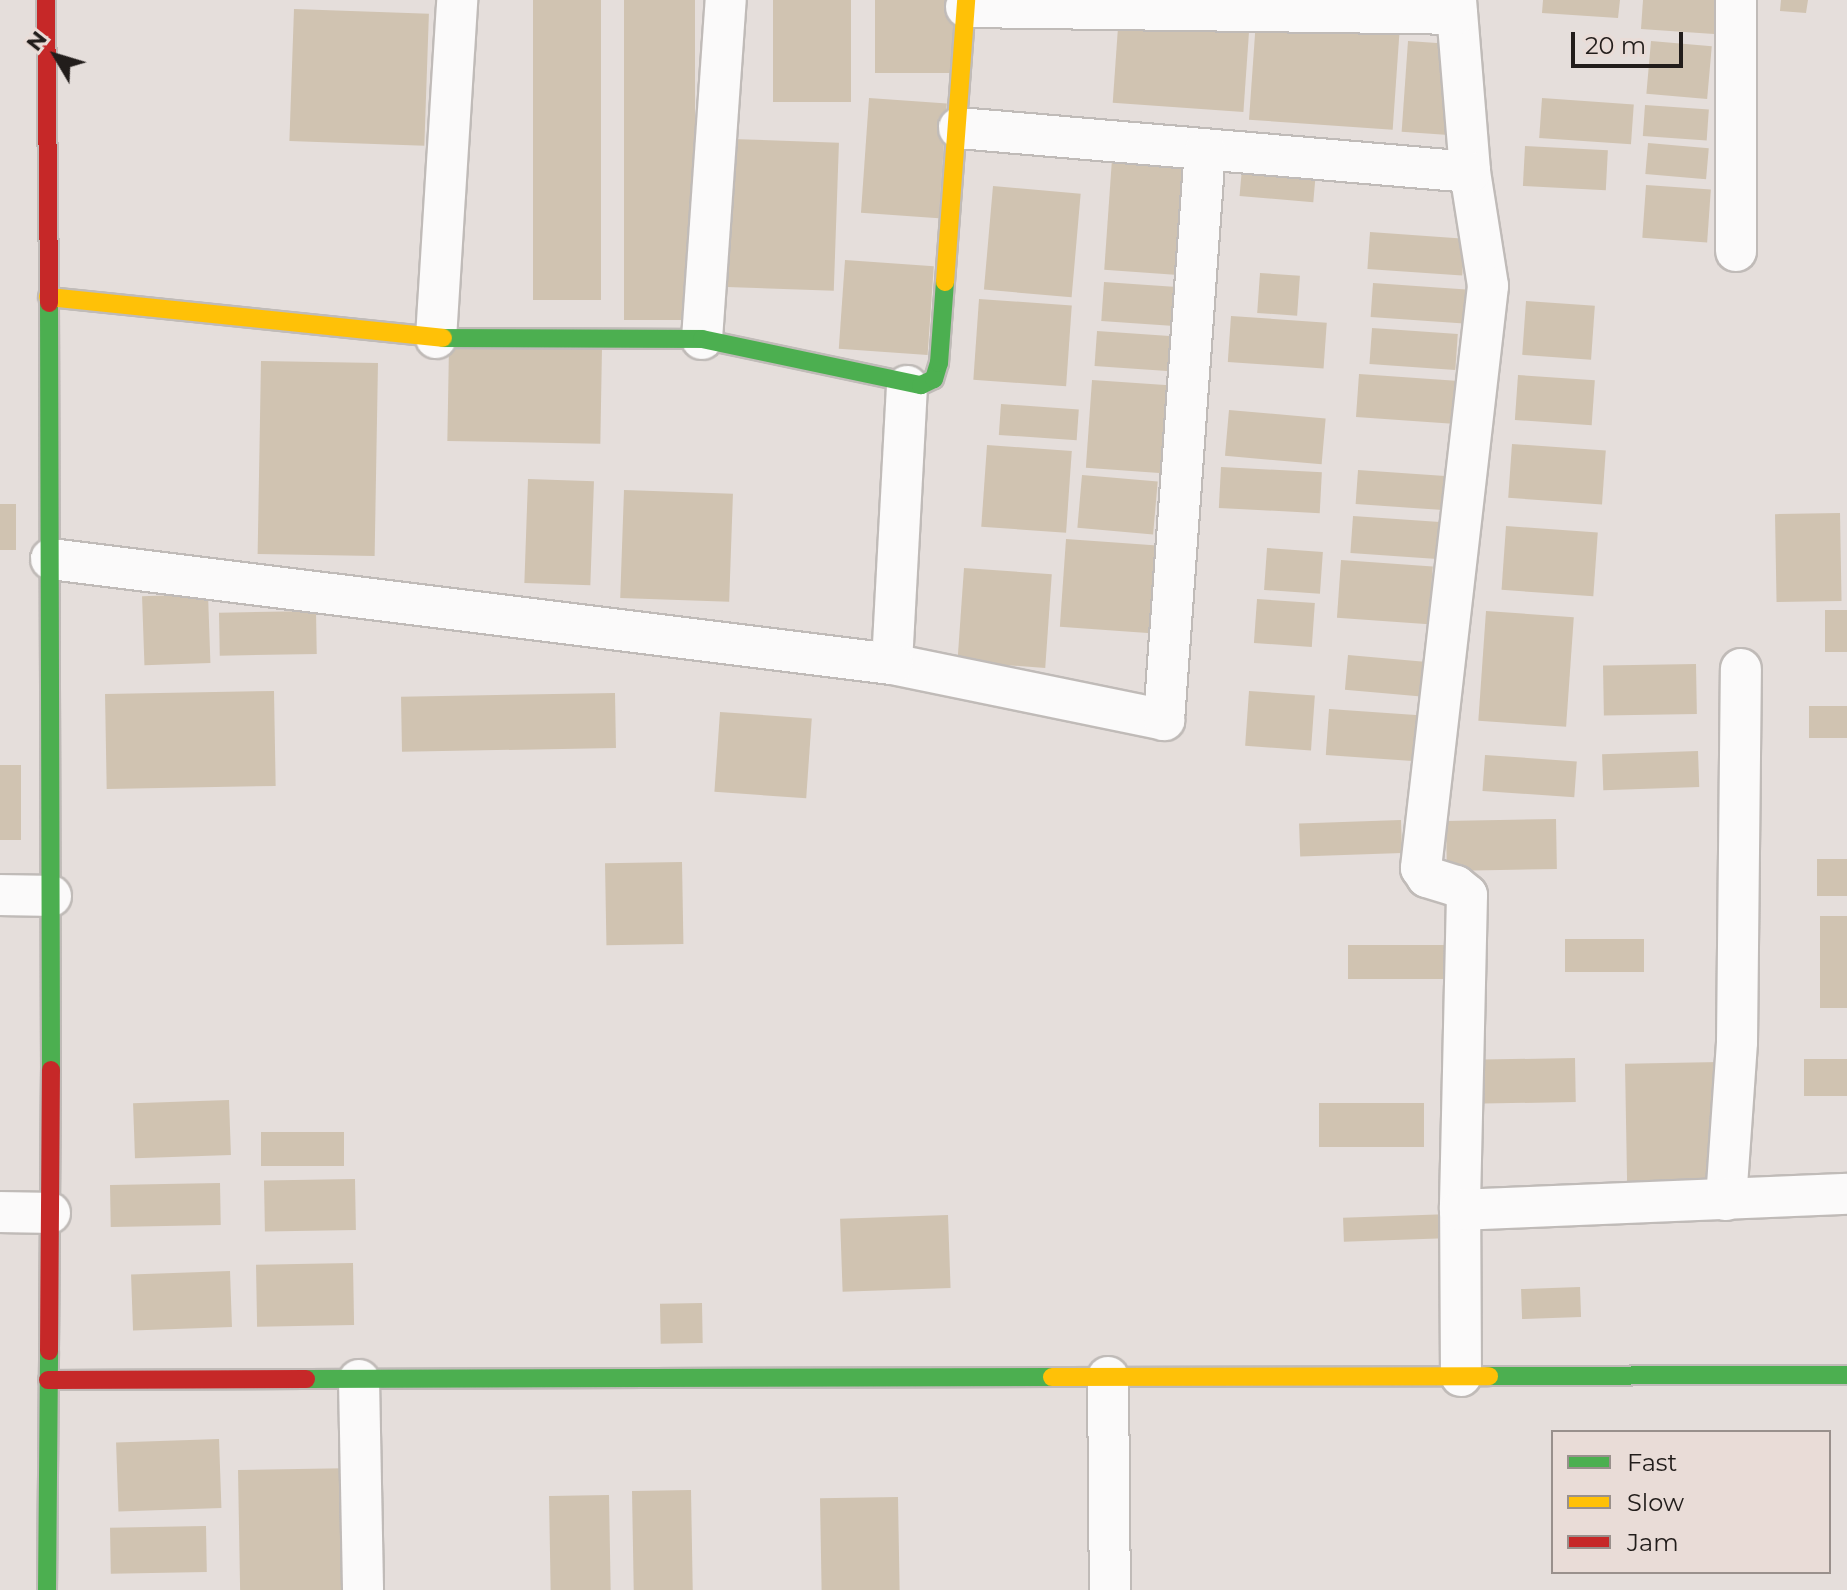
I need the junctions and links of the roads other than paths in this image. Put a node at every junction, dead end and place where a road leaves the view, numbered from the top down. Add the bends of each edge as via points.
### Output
1 (46, 0) edge
2 (457, 0) edge
3 (726, 0) edge
4 (1736, 0) edge
5 (966, 4) edge
6 (1456, 7) edge
7 (959, 128) junction
8 (1205, 150) junction
9 (1470, 172) junction
10 (1736, 251) dead end
11 (48, 297) junction
12 (436, 338) junction
13 (702, 339) junction
14 (907, 386) junction
15 (51, 559) junction
16 (892, 664) junction
17 (1741, 669) dead end
18 (0, 895) edge
19 (51, 896) junction
20 (1847, 1194) edge
21 (1726, 1200) junction
22 (1460, 1210) junction
23 (0, 1212) edge
24 (50, 1213) junction
25 (1847, 1375) edge
26 (1461, 1376) junction
27 (1108, 1377) junction
28 (48, 1380) junction
29 (359, 1380) junction
30 (47, 1590) edge
31 (363, 1590) edge
32 (1110, 1590) edge

1 - 11 street
2 - 12 street
3 - 13 street
4 - 10 street
5 - 6 street
5 - 7 street
6 - 9 street
7 - 8 street
7 - 14 street via 939,363 934,379
8 - 9 street
8 - 16 street via 1164,720
9 - 22 street via 1488,286 1421,868 1427,877 1467,895
11 - 12 street
11 - 15 street
12 - 13 street
13 - 14 street
14 - 16 street
15 - 16 street
15 - 19 street
17 - 21 street via 1737,1042
18 - 19 street
19 - 24 street
20 - 21 street
21 - 22 street
22 - 26 street
23 - 24 street
24 - 28 street
25 - 26 street
26 - 27 street
27 - 29 street
27 - 32 street
28 - 29 street
28 - 30 street
29 - 31 street

